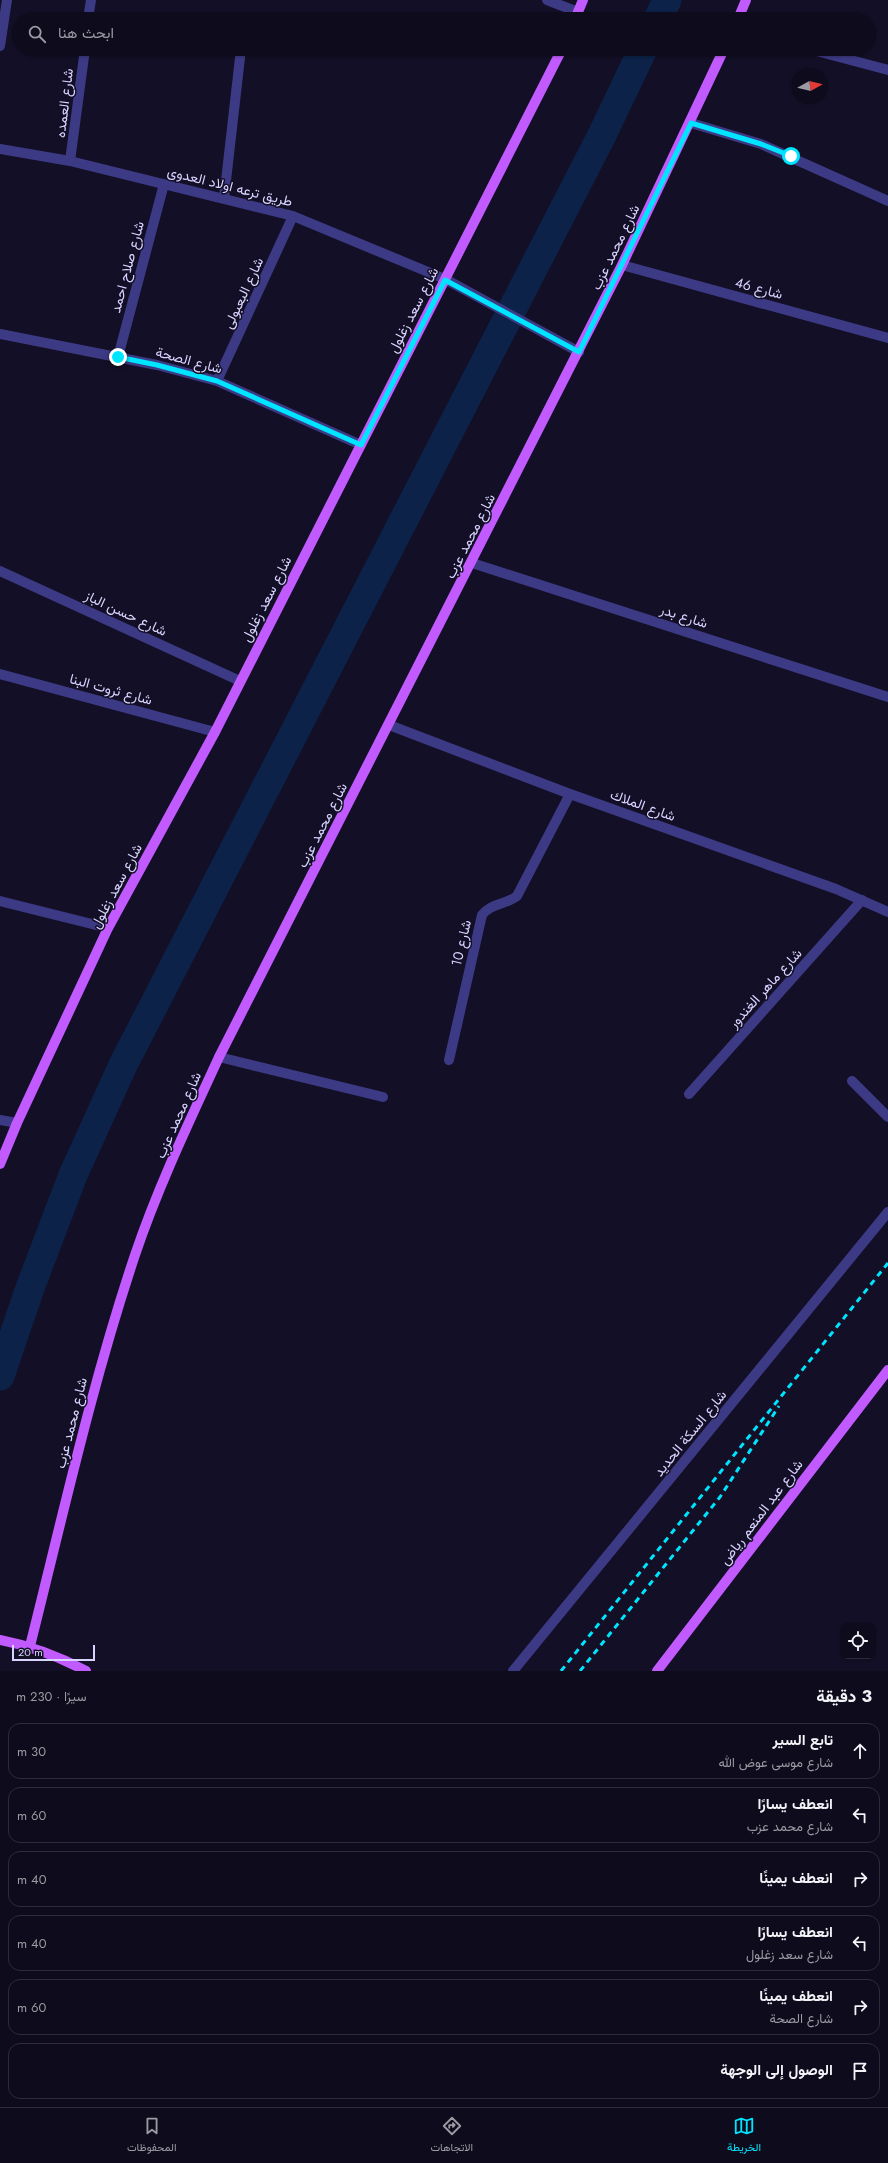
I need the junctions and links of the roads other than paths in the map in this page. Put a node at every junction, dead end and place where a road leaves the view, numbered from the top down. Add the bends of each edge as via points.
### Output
1 (7, 0) edge
2 (91, 0) edge
3 (547, 0) edge
4 (583, 0) edge
5 (746, 0) edge
6 (89, 12) edge
7 (569, 12) edge
8 (578, 12) edge
9 (741, 12) edge
10 (0, 46) edge
11 (84, 56) edge
12 (240, 56) edge
13 (558, 56) edge
14 (721, 56) edge
15 (835, 56) edge
16 (888, 70) edge
17 (691, 123) junction
18 (0, 149) edge
19 (70, 161) junction
20 (164, 184) junction
21 (224, 198) junction
22 (888, 201) edge
23 (294, 216) junction
24 (622, 265) junction
25 (445, 280) junction
26 (0, 334) edge
27 (888, 338) edge
28 (579, 352) junction
29 (118, 357) junction
30 (217, 381) junction
31 (361, 445) junction
32 (472, 563) junction
33 (0, 571) edge
34 (0, 674) edge
35 (240, 682) junction
36 (888, 697) edge
37 (389, 725) junction
38 (215, 732) junction
39 (570, 794) junction
40 (862, 900) junction
41 (0, 901) edge
42 (888, 912) edge
43 (108, 928) junction
44 (219, 1057) junction
45 (449, 1060) dead end
46 (852, 1081) dead end
47 (690, 1094) dead end
48 (382, 1097) dead end
49 (888, 1117) edge
50 (0, 1120) edge
51 (16, 1123) junction
52 (0, 1164) edge
53 (888, 1212) edge
54 (888, 1370) edge
55 (0, 1640) edge
56 (30, 1646) junction
57 (86, 1671) edge
58 (513, 1671) edge
59 (657, 1671) edge

1 - 10 street
2 - 6 street
3 - 7 street
4 - 8 main road
5 - 9 main road
11 - 19 street, شارع العمده
12 - 21 street
13 - 25 main road, شارع سعد زغلول
14 - 17 main road, شارع محمد عزب
15 - 16 street
17 - 22 street via 761,144
17 - 24 main road, شارع محمد عزب
18 - 19 street, طريق ترعه اولاد العدوى
19 - 20 street, طريق ترعه اولاد العدوى
20 - 21 street, طريق ترعه اولاد العدوى
20 - 29 street, شارع صلاح احمد
21 - 23 street, طريق ترعه اولاد العدوى
23 - 25 street, طريق ترعه اولاد العدوى
23 - 30 street, شارع البعبولى
24 - 27 street, شارع 46
24 - 28 main road, شارع محمد عزب
25 - 28 street, طريق ترعه اولاد العدوى
25 - 31 main road, شارع سعد زغلول
26 - 29 street, شارع الصحة
28 - 32 main road, شارع محمد عزب
29 - 30 street, شارع الصحة
30 - 31 street, شارع الصحة
31 - 35 main road, شارع سعد زغلول
32 - 36 street, شارع بدر
32 - 37 main road, شارع محمد عزب
33 - 35 street, شارع حسن الباز
34 - 38 street, شارع ثروت البنا
35 - 38 main road, شارع سعد زغلول
37 - 39 street, شارع الملاك
37 - 44 main road, شارع محمد عزب
38 - 43 main road, شارع سعد زغلول
39 - 40 street, شارع الملاك
39 - 45 street, شارع 10 via 517,896 506,904 489,908 482,915
40 - 42 street, شارع الملاك
40 - 47 street, شارع ماهر الغندور
41 - 43 street
43 - 51 main road, شارع سعد زغلول
44 - 48 street
44 - 56 main road, شارع محمد عزب via 161,1186 113,1323 92,1394
46 - 49 street
50 - 51 street
51 - 52 main road, شارع سعد زغلول
53 - 58 street, شارع السكة الحديد
54 - 59 main road, شارع عبد المنعم رياض
55 - 56 main road
56 - 57 main road

